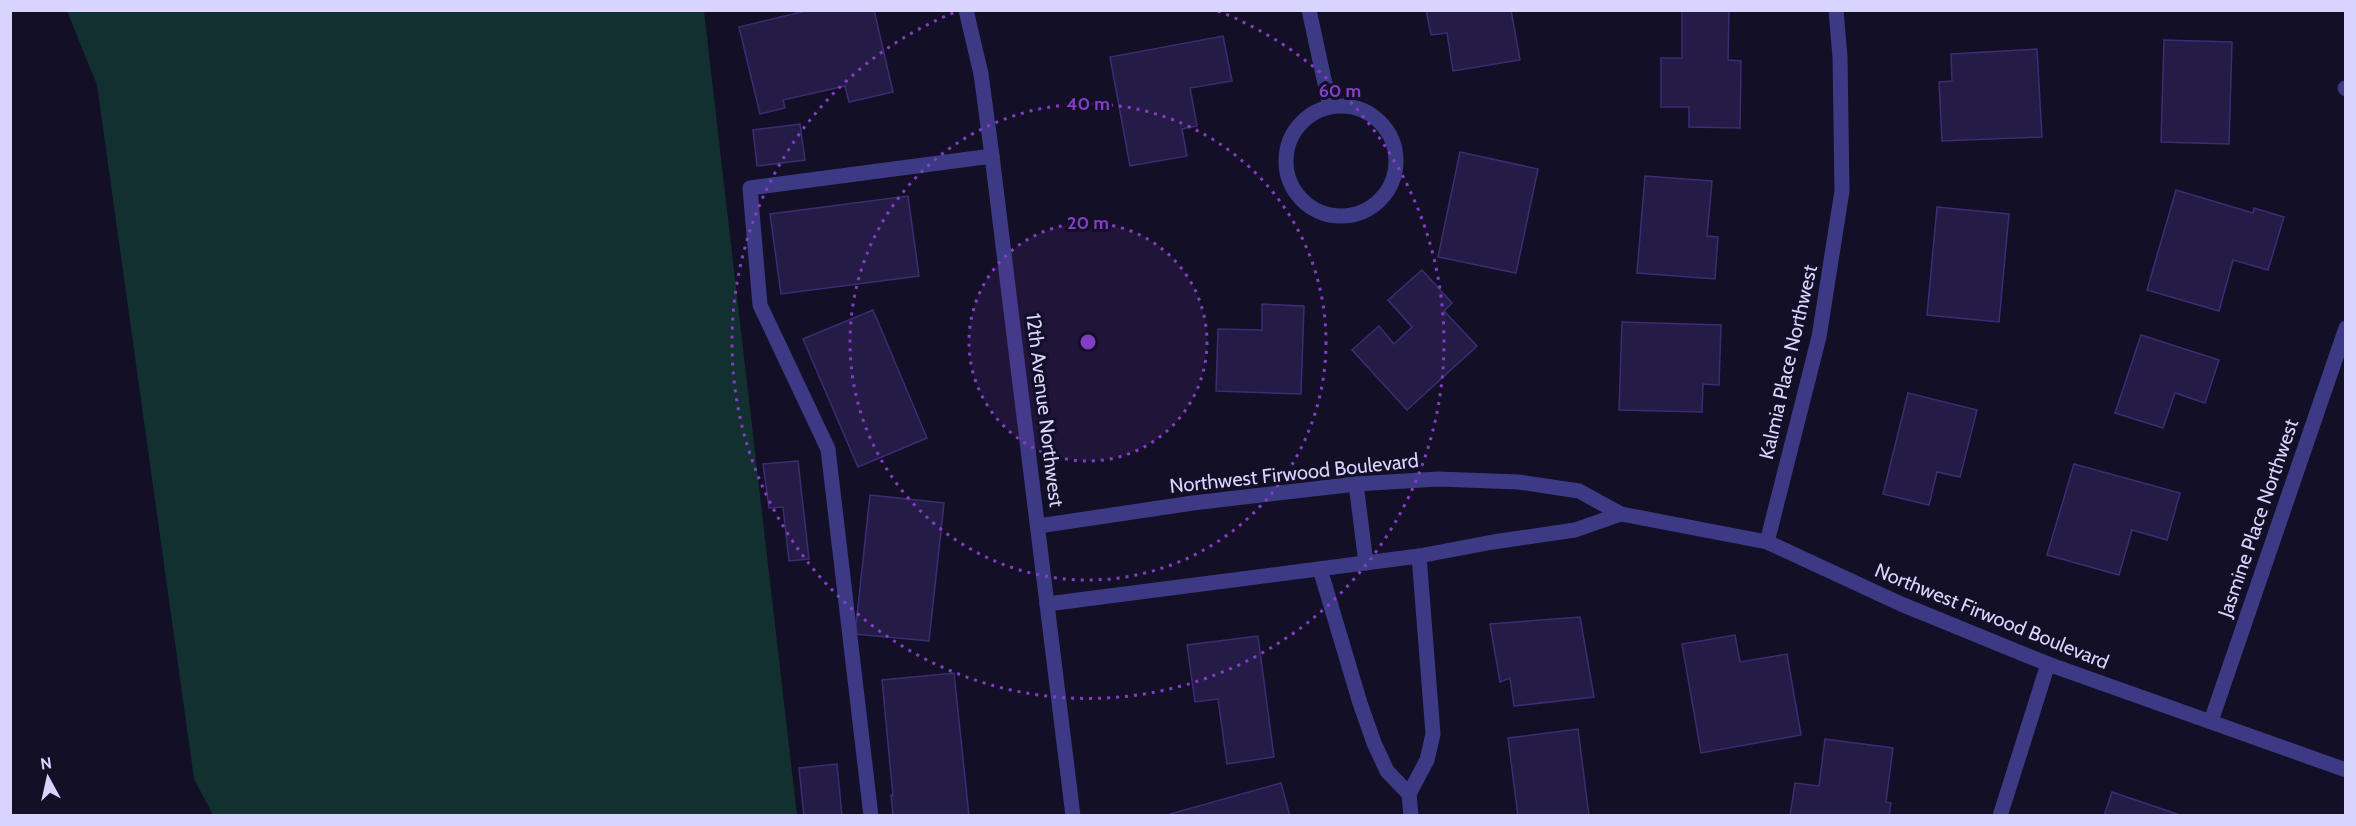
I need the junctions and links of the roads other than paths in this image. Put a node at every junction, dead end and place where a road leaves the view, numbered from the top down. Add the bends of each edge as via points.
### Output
1 (966, 10) edge
2 (1309, 10) edge
3 (1836, 10) edge
4 (1330, 107) junction
5 (992, 156) junction
6 (2346, 328) edge
7 (1356, 484) junction
8 (1621, 514) junction
9 (1038, 526) junction
10 (1767, 542) junction
11 (1419, 556) junction
12 (1366, 563) junction
13 (1320, 569) junction
14 (1047, 604) junction
15 (2048, 664) junction
16 (2211, 721) junction
17 (2346, 770) edge
18 (1408, 794) junction
19 (871, 816) edge
20 (1073, 816) edge
21 (1411, 816) edge
22 (2000, 816) edge

1 - 5 street, 12th Avenue Northwest via 981,74
2 - 4 street
3 - 10 street, Kalmia Place Northwest via 1842,191 1819,337
4 - 4 street via 1313,113 1300,125 1288,148 1287,173 1304,203 1335,216 1353,215 1369,209 1392,184 1395,150 1378,120 1364,111
5 - 9 street, 12th Avenue Northwest
5 - 19 street via 750,188 760,305 828,448
6 - 16 street, Jasmine Place Northwest
7 - 8 street, Northwest Firwood Boulevard via 1438,479 1519,482 1579,491
7 - 9 street, Northwest Firwood Boulevard
7 - 12 street
8 - 10 street, Northwest Firwood Boulevard
8 - 11 street via 1575,530
9 - 14 street, 12th Avenue Northwest
10 - 15 street, Northwest Firwood Boulevard via 1901,604
11 - 12 street
11 - 18 street via 1433,734 1427,760
12 - 13 street
13 - 14 street
13 - 18 street via 1374,743 1387,771
14 - 20 street, 12th Avenue Northwest
15 - 16 street, Northwest Firwood Boulevard
15 - 22 street
16 - 17 street, Northwest Firwood Boulevard
18 - 21 street

